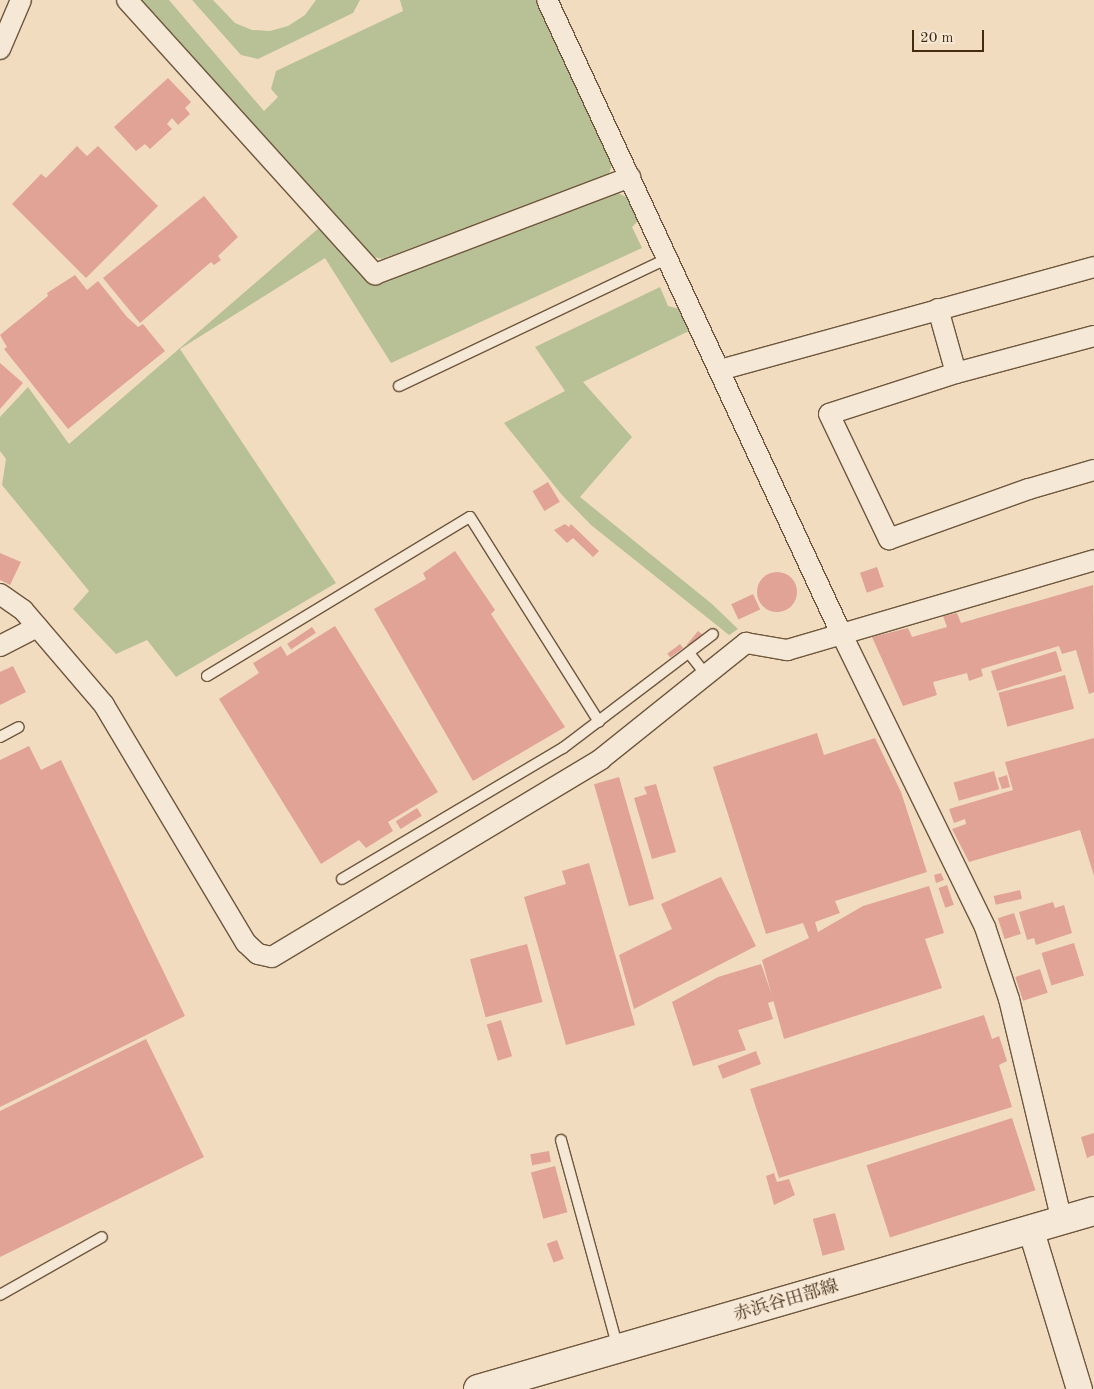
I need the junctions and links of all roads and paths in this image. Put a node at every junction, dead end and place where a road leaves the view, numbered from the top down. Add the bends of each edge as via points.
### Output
1 (21, 0) edge
2 (127, 0) edge
3 (547, 0) edge
4 (0, 49) edge
5 (630, 177) junction
6 (669, 258) junction
7 (1094, 267) edge
8 (938, 310) junction
9 (1094, 336) edge
10 (720, 370) junction
11 (956, 373) junction
12 (399, 386) dead end
13 (1094, 470) edge
14 (1094, 560) edge
15 (0, 594) edge
16 (37, 627) junction
17 (841, 633) junction
18 (713, 634) dead end
19 (0, 646) edge
20 (689, 653) junction
21 (207, 676) dead end
22 (706, 676) junction
23 (599, 722) junction
24 (19, 727) dead end
25 (0, 736) edge
26 (342, 879) dead end
27 (562, 1140) dead end
28 (1094, 1212) edge
29 (1062, 1222) junction
30 (1031, 1231) junction
31 (102, 1237) dead end
32 (0, 1295) edge
33 (618, 1349) junction
34 (478, 1389) edge
35 (1078, 1389) edge

1 - 4 street
2 - 5 street via 375,274
3 - 5 street
5 - 6 street
6 - 10 street
6 - 12 lane
7 - 8 street
8 - 10 street
8 - 11 street
9 - 11 street
10 - 17 street
11 - 13 street via 829,414 889,540 1029,489
14 - 17 street
15 - 16 street via 23,610
16 - 19 street
16 - 22 street via 104,705 246,943 258,954 272,956 601,759
17 - 22 street via 787,650 746,643
17 - 29 street via 985,928 1010,999
18 - 20 lane
20 - 22 lane
20 - 23 lane
21 - 23 lane via 470,517
23 - 26 lane via 563,748
24 - 25 lane
27 - 33 lane
28 - 29 main road, 赤浜谷田部線
29 - 30 main road, 赤浜谷田部線
30 - 33 main road, 赤浜谷田部線
30 - 35 street
31 - 32 lane
33 - 34 main road, 赤浜谷田部線

